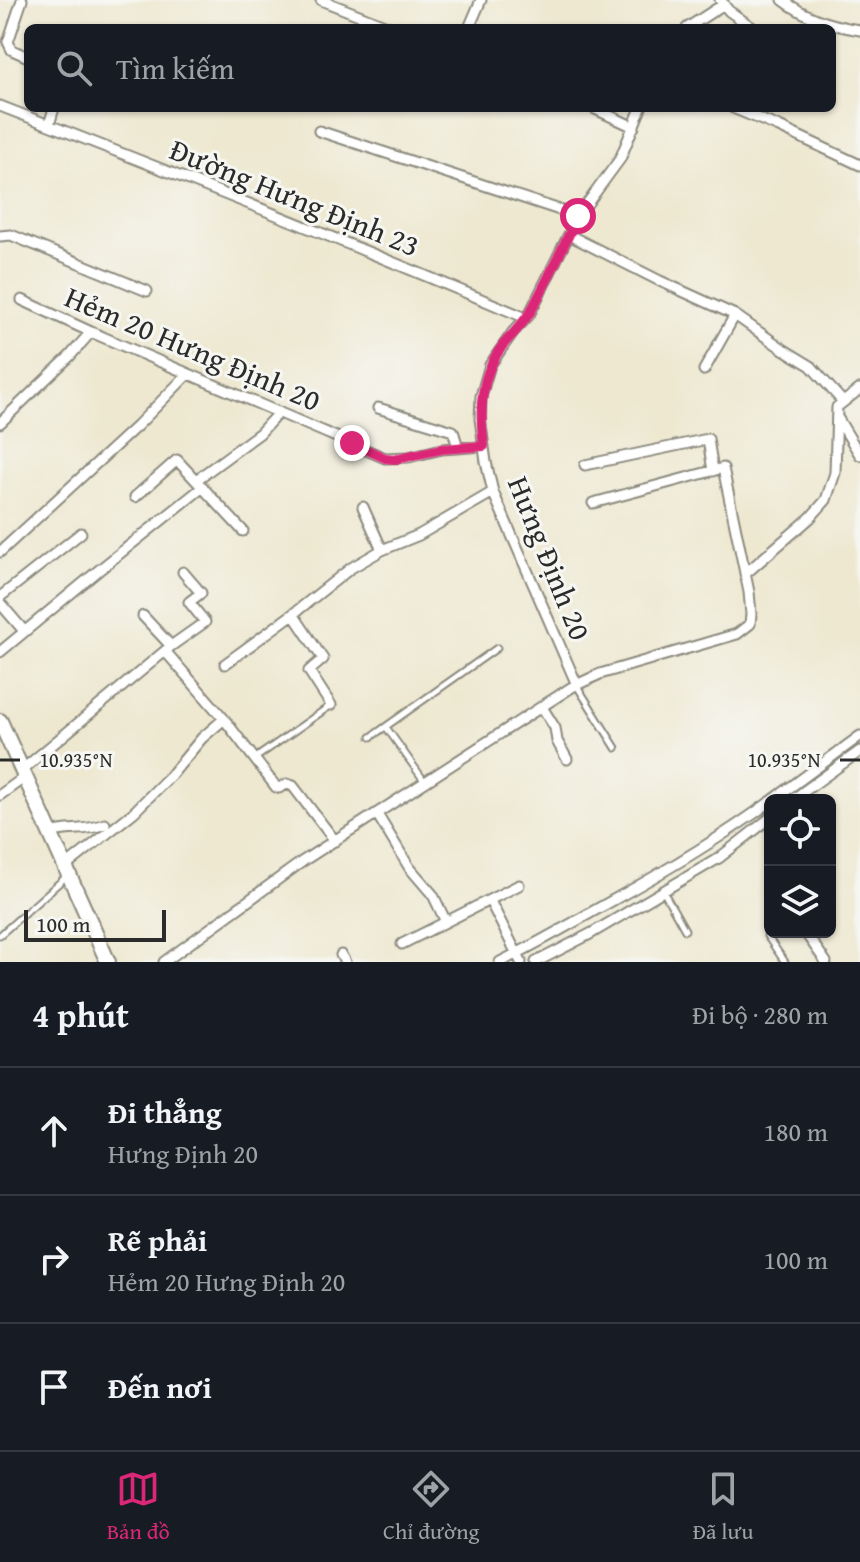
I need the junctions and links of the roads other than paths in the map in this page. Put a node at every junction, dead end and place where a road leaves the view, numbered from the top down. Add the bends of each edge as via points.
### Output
1 (22, 0) edge
2 (321, 0) edge
3 (481, 0) edge
4 (783, 0) edge
5 (724, 1) edge
6 (382, 24) edge
7 (471, 24) edge
8 (692, 24) edge
9 (747, 24) edge
10 (860, 30) edge
11 (24, 55) edge
12 (0, 106) edge
13 (53, 112) edge
14 (602, 112) edge
15 (640, 112) edge
16 (743, 112) edge
17 (49, 125) junction
18 (634, 127) junction
19 (319, 131) dead end
20 (860, 165) edge
21 (578, 216) junction
22 (569, 235) junction
23 (0, 236) edge
24 (147, 291) dead end
25 (22, 300) dead end
26 (735, 315) junction
27 (526, 318) junction
28 (91, 332) junction
29 (704, 370) dead end
30 (188, 374) junction
31 (860, 389) edge
32 (843, 402) junction
33 (378, 408) dead end
34 (279, 412) junction
35 (837, 417) junction
36 (0, 423) edge
37 (484, 446) junction
38 (458, 447) junction
39 (860, 455) edge
40 (585, 465) dead end
41 (713, 471) junction
42 (200, 484) junction
43 (493, 492) junction
44 (135, 497) dead end
45 (593, 503) dead end
46 (363, 507) dead end
47 (243, 531) dead end
48 (81, 533) dead end
49 (382, 550) junction
50 (0, 552) edge
51 (183, 572) dead end
52 (745, 574) junction
53 (0, 600) edge
54 (293, 614) junction
55 (143, 616) dead end
56 (24, 631) junction
57 (497, 648) dead end
58 (168, 649) junction
59 (0, 652) edge
60 (225, 664) dead end
61 (577, 685) junction
62 (331, 705) joint
63 (542, 707) junction
64 (224, 719) junction
65 (0, 721) edge
66 (386, 727) junction
67 (860, 736) edge
68 (371, 737) dead end
69 (616, 748) dead end
70 (860, 751) edge
71 (254, 759) junction
72 (567, 759) dead end
73 (23, 773) junction
74 (426, 783) junction
75 (781, 794) edge
76 (800, 794) edge
77 (0, 795) edge
78 (764, 807) edge
79 (377, 814) junction
80 (764, 823) edge
81 (105, 824) dead end
82 (50, 833) junction
83 (335, 841) junction
84 (67, 871) junction
85 (519, 885) dead end
86 (663, 891) junction
87 (490, 901) junction
88 (446, 922) junction
89 (685, 930) dead end
90 (0, 935) edge
91 (768, 938) edge
92 (809, 938) edge
93 (402, 944) dead end
94 (519, 958) edge
95 (108, 962) edge
96 (164, 962) edge
97 (500, 962) edge
98 (536, 962) edge
99 (785, 962) edge
100 (826, 962) edge

1 - 11 street via 8,42
2 - 6 street
3 - 7 street
4 - 10 street via 812,18
5 - 8 street
5 - 9 street
12 - 17 street, Đường Hưng Định 23
13 - 17 street
14 - 18 street
15 - 18 street, Hưng Định 20
16 - 20 street
17 - 27 street, Đường Hưng Định 23
18 - 21 street, Hưng Định 20 via 620,159
19 - 21 street
21 - 22 street, Hưng Định 20
22 - 26 street
22 - 27 street, Hưng Định 20
23 - 24 street via 11,235
25 - 28 street, Hẻm 20 Hưng Định 20
26 - 29 street
26 - 32 street via 811,366
27 - 37 street, Hưng Định 20 via 490,365 481,396
28 - 30 street, Hẻm 20 Hưng Định 20
28 - 36 street
30 - 34 street, Hẻm 20 Hưng Định 20
30 - 50 street
31 - 32 street
32 - 35 street
33 - 38 street via 453,431
34 - 38 street, Hẻm 20 Hưng Định 20 via 385,458
34 - 42 street
35 - 39 street
35 - 52 street via 835,473 826,500
37 - 38 street, Hẻm 20 Hưng Định 20
37 - 43 street, Hưng Định 20
40 - 41 street via 708,439
41 - 45 street
41 - 52 street via 723,468
42 - 44 street via 177,460
42 - 47 street
42 - 56 street
43 - 49 street
43 - 61 street, Hưng Định 20
46 - 49 street
48 - 53 street
49 - 54 street
51 - 58 street via 201,593 189,602 205,622
52 - 61 street via 751,614 746,629
53 - 56 street
54 - 60 street
54 - 62 street via 323,659 309,671
55 - 58 street
56 - 59 street
57 - 66 lane
58 - 64 street
58 - 73 street
61 - 63 street
61 - 69 lane
62 - 71 lane
63 - 72 street
63 - 74 street
64 - 71 street
64 - 84 street via 163,784
65 - 73 street
66 - 68 lane
66 - 74 lane
67 - 75 street
70 - 76 street
71 - 83 street via 276,787 293,786
73 - 77 street
73 - 82 street
74 - 79 street
78 - 94 street
79 - 83 street
79 - 88 street
80 - 86 street via 719,858
81 - 82 street
82 - 84 street
83 - 96 street
84 - 90 lane
84 - 95 street
85 - 87 street
86 - 89 lane
86 - 98 street
87 - 88 street
87 - 94 street
88 - 93 street
91 - 99 lane
92 - 100 street
94 - 97 street

